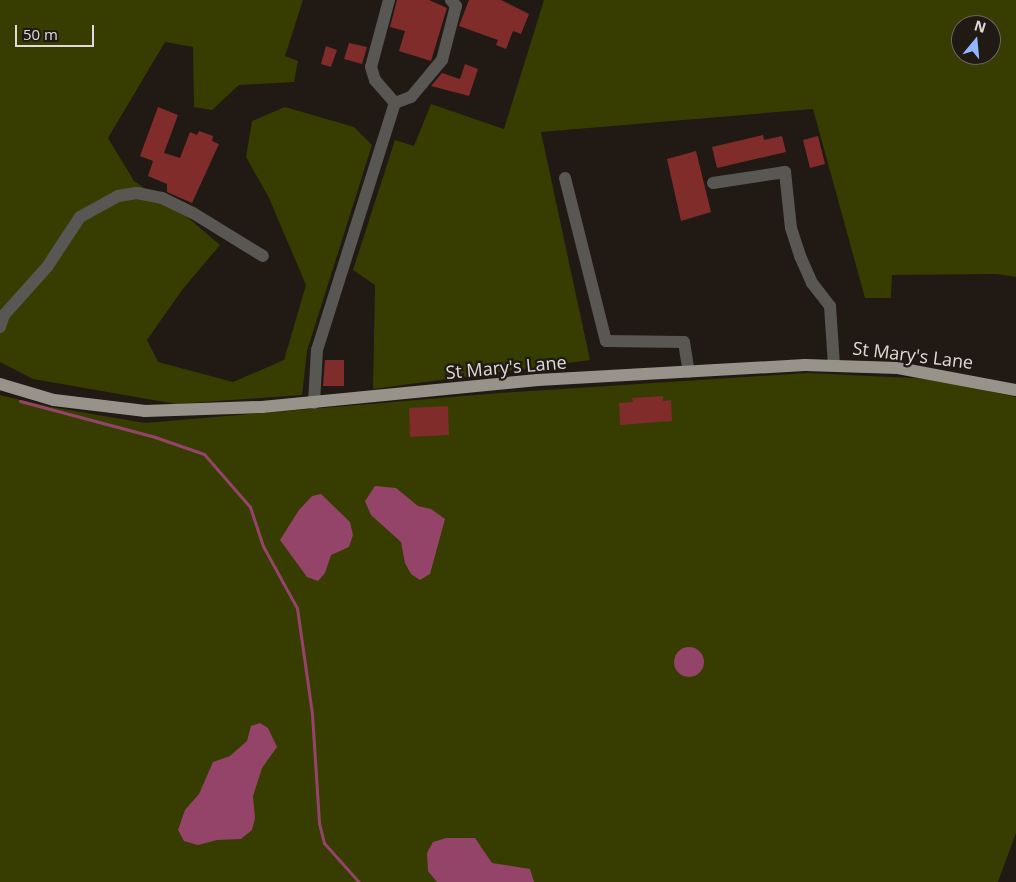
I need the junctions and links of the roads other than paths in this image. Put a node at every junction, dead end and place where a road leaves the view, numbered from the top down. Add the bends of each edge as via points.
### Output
1 (389, 0) edge
2 (451, 0) edge
3 (395, 103) junction
4 (564, 178) dead end
5 (713, 183) dead end
6 (263, 256) dead end
7 (0, 327) edge
8 (834, 364) junction
9 (689, 372) junction
10 (0, 384) edge
11 (1016, 390) edge
12 (314, 402) junction

1 - 3 lane via 371,66 375,80
2 - 3 lane via 456,6 442,60 432,68 411,97
3 - 12 lane via 317,350
4 - 9 lane via 606,341 684,342
5 - 8 lane via 785,172 791,228 800,256 812,283 830,306
6 - 7 lane via 193,212 162,198 137,193 118,196 80,217 47,267 4,315
8 - 9 main road, St Mary's Lane
8 - 11 main road, St Mary's Lane via 934,372
9 - 12 main road, St Mary's Lane via 538,380
10 - 12 main road, St Mary's Lane via 54,400 145,411

